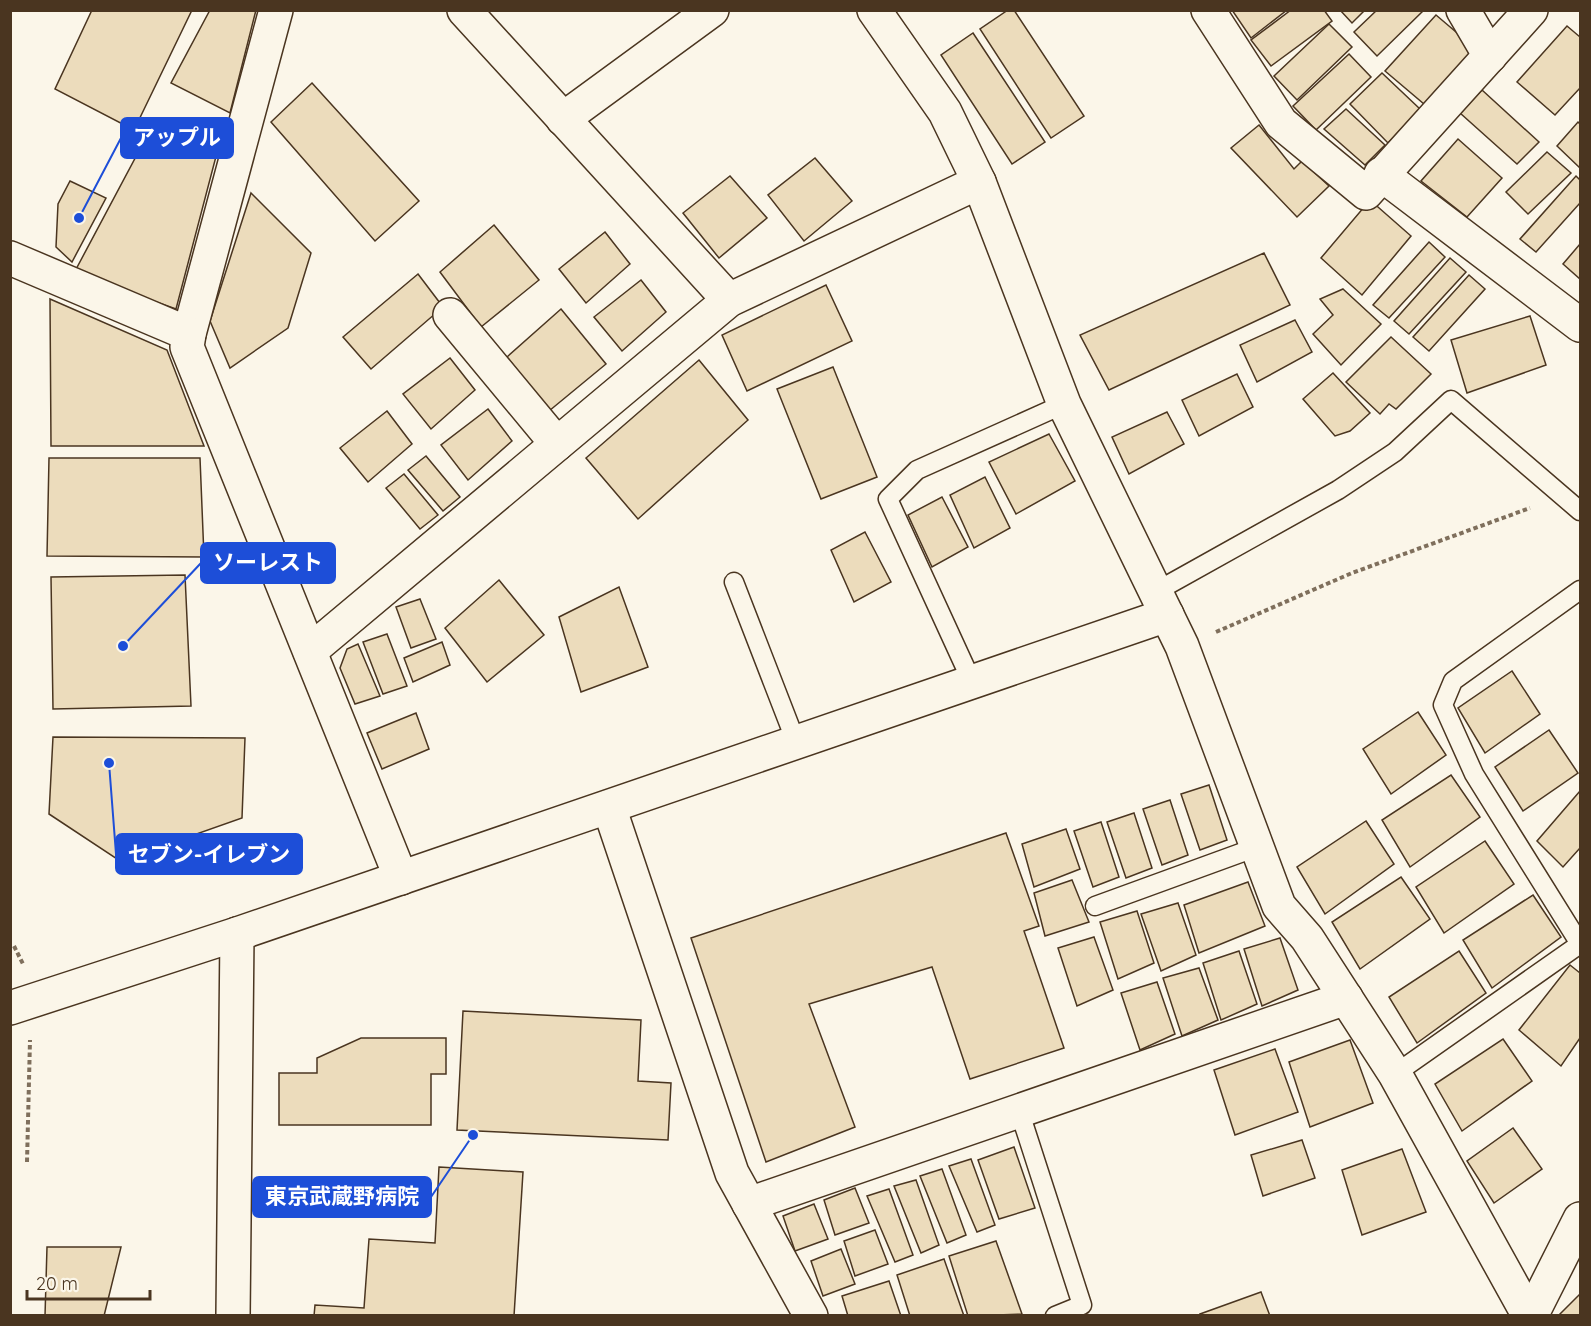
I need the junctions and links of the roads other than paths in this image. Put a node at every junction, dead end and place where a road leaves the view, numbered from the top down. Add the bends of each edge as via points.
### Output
1 (276, 10) edge
2 (464, 10) edge
3 (712, 10) edge
4 (874, 10) edge
5 (1208, 10) edge
6 (1463, 10) edge
7 (1531, 10) edge
8 (1490, 56) junction
9 (563, 119) junction
10 (1381, 174) junction
11 (979, 182) junction
12 (10, 258) edge
13 (729, 300) junction
14 (450, 315) dead end
15 (1581, 325) edge
16 (189, 334) junction
17 (1064, 404) junction
18 (557, 444) junction
19 (1581, 511) edge
20 (734, 582) dead end
21 (1581, 590) edge
22 (1162, 603) junction
23 (310, 651) junction
24 (972, 682) junction
25 (796, 742) junction
26 (609, 807) junction
27 (1257, 847) junction
28 (401, 878) junction
29 (1095, 906) dead end
30 (237, 934) junction
31 (1346, 998) junction
32 (20, 1019) edge
33 (1395, 1074) junction
34 (1019, 1110) junction
35 (749, 1204) junction
36 (1581, 1219) edge
37 (233, 1316) edge
38 (811, 1316) edge
39 (1055, 1316) edge
40 (1530, 1316) edge

1 - 16 street
2 - 9 street
3 - 9 street
4 - 11 street via 945,112
5 - 10 street via 1281,123 1366,193
6 - 8 street
7 - 8 street
8 - 10 street
9 - 13 street
10 - 15 street
11 - 13 street
11 - 17 street
12 - 16 street
13 - 18 street
14 - 18 street
16 - 23 street via 188,347
17 - 22 street
17 - 24 lane via 917,470 888,499
18 - 23 street
19 - 22 lane via 1451,400 1395,452
20 - 25 lane
21 - 33 lane via 1453,681 1443,705 1474,774 1580,944
22 - 24 street
22 - 27 street via 1182,646
23 - 28 street
24 - 25 street
25 - 26 street
26 - 28 street
26 - 35 street via 732,1173
27 - 29 lane
27 - 31 street via 1279,906
28 - 30 street
30 - 32 street
30 - 37 street
31 - 33 street
31 - 34 street
33 - 40 street
34 - 35 street
34 - 39 lane via 1082,1305
35 - 38 street
36 - 40 street

